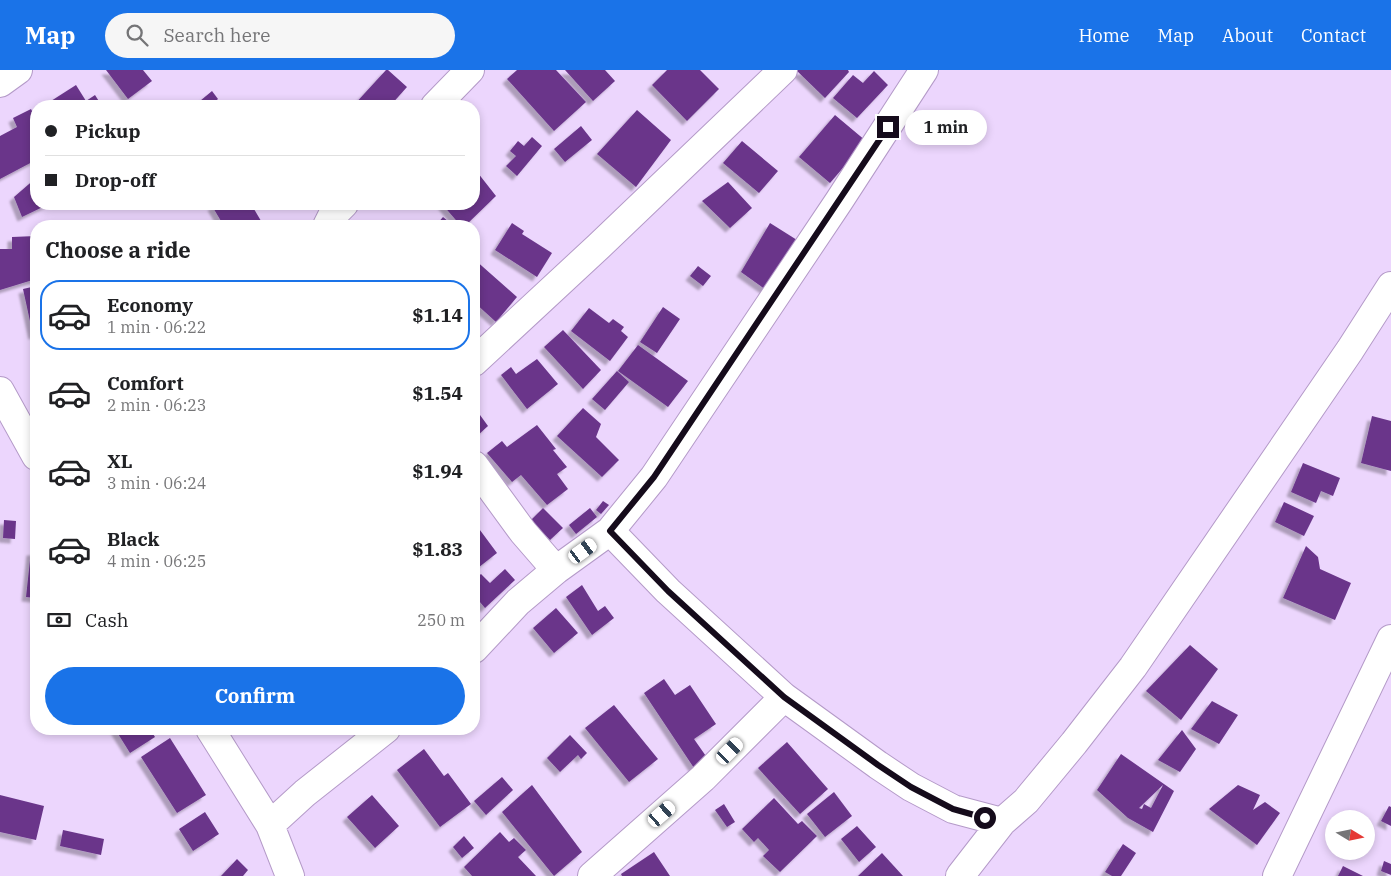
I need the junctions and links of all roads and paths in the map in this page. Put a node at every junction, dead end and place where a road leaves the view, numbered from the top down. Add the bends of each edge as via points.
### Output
1 (18, 70) edge
2 (470, 70) edge
3 (783, 70) edge
4 (924, 70) edge
5 (0, 83) edge
6 (441, 100) edge
7 (338, 210) edge
8 (330, 220) edge
9 (1391, 286) edge
10 (480, 356) edge
11 (0, 391) edge
12 (30, 445) edge
13 (480, 472) edge
14 (610, 531) junction
15 (556, 570) junction
16 (1391, 639) edge
17 (480, 643) edge
18 (784, 697) junction
19 (214, 735) edge
20 (378, 735) edge
21 (1002, 822) junction
22 (270, 825) junction
23 (290, 876) edge
24 (592, 876) edge
25 (960, 876) edge
26 (1277, 876) edge

1 - 5 street
2 - 6 street
3 - 10 street
4 - 14 street via 671,453
7 - 8 street
9 - 21 street via 1134,667 1026,801
11 - 12 street
13 - 15 street via 523,532
14 - 15 street
14 - 18 street via 668,591
15 - 17 street via 518,602
16 - 26 street
18 - 21 street via 911,787 953,809
18 - 24 street via 704,778
19 - 22 street
20 - 22 street
21 - 25 street
22 - 23 street

